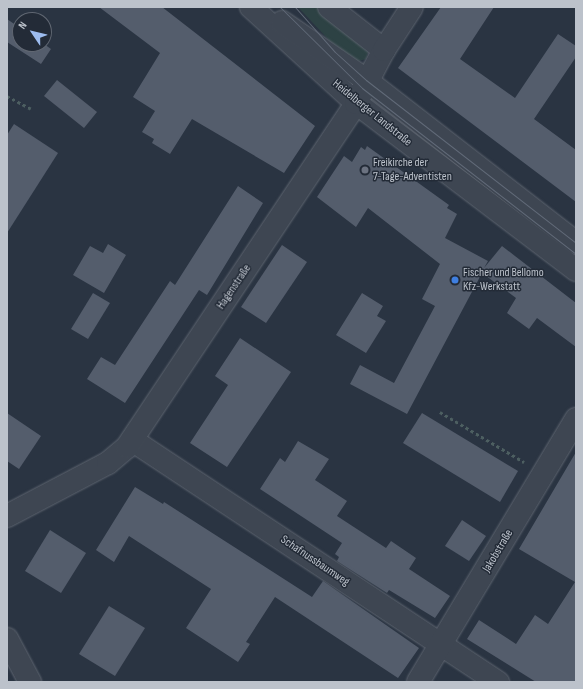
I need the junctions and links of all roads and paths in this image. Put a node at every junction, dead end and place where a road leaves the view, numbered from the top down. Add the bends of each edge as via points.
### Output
1 (251, 7) edge
2 (256, 7) edge
3 (329, 7) edge
4 (412, 7) edge
5 (384, 50) junction
6 (366, 80) junction
7 (7, 96) edge
8 (356, 103) junction
9 (31, 109) dead end
10 (576, 244) edge
11 (576, 270) edge
12 (440, 412) dead end
13 (576, 419) edge
14 (132, 440) junction
15 (544, 474) junction
16 (7, 516) edge
17 (7, 639) edge
18 (441, 644) junction
19 (30, 682) edge
20 (418, 682) edge
21 (498, 682) edge

1 - 8 street, Heidelberger Landstraße
2 - 6 street, Heidelberger Landstraße via 311,40
3 - 5 street
4 - 5 street, Hagenstraße
5 - 6 street, Hagenstraße
6 - 8 street, Hagenstraße
6 - 10 street, Heidelberger Landstraße
7 - 9 path
8 - 11 street, Heidelberger Landstraße
8 - 14 street, Hagenstraße
12 - 15 path
13 - 15 street, Jakobstraße
14 - 16 street, Hagenstraße via 115,459
14 - 18 street, Schafnussbaumweg
15 - 18 street, Jakobstraße
17 - 19 street
18 - 20 street, Jakobstraße
18 - 21 street, Schafnussbaumweg

